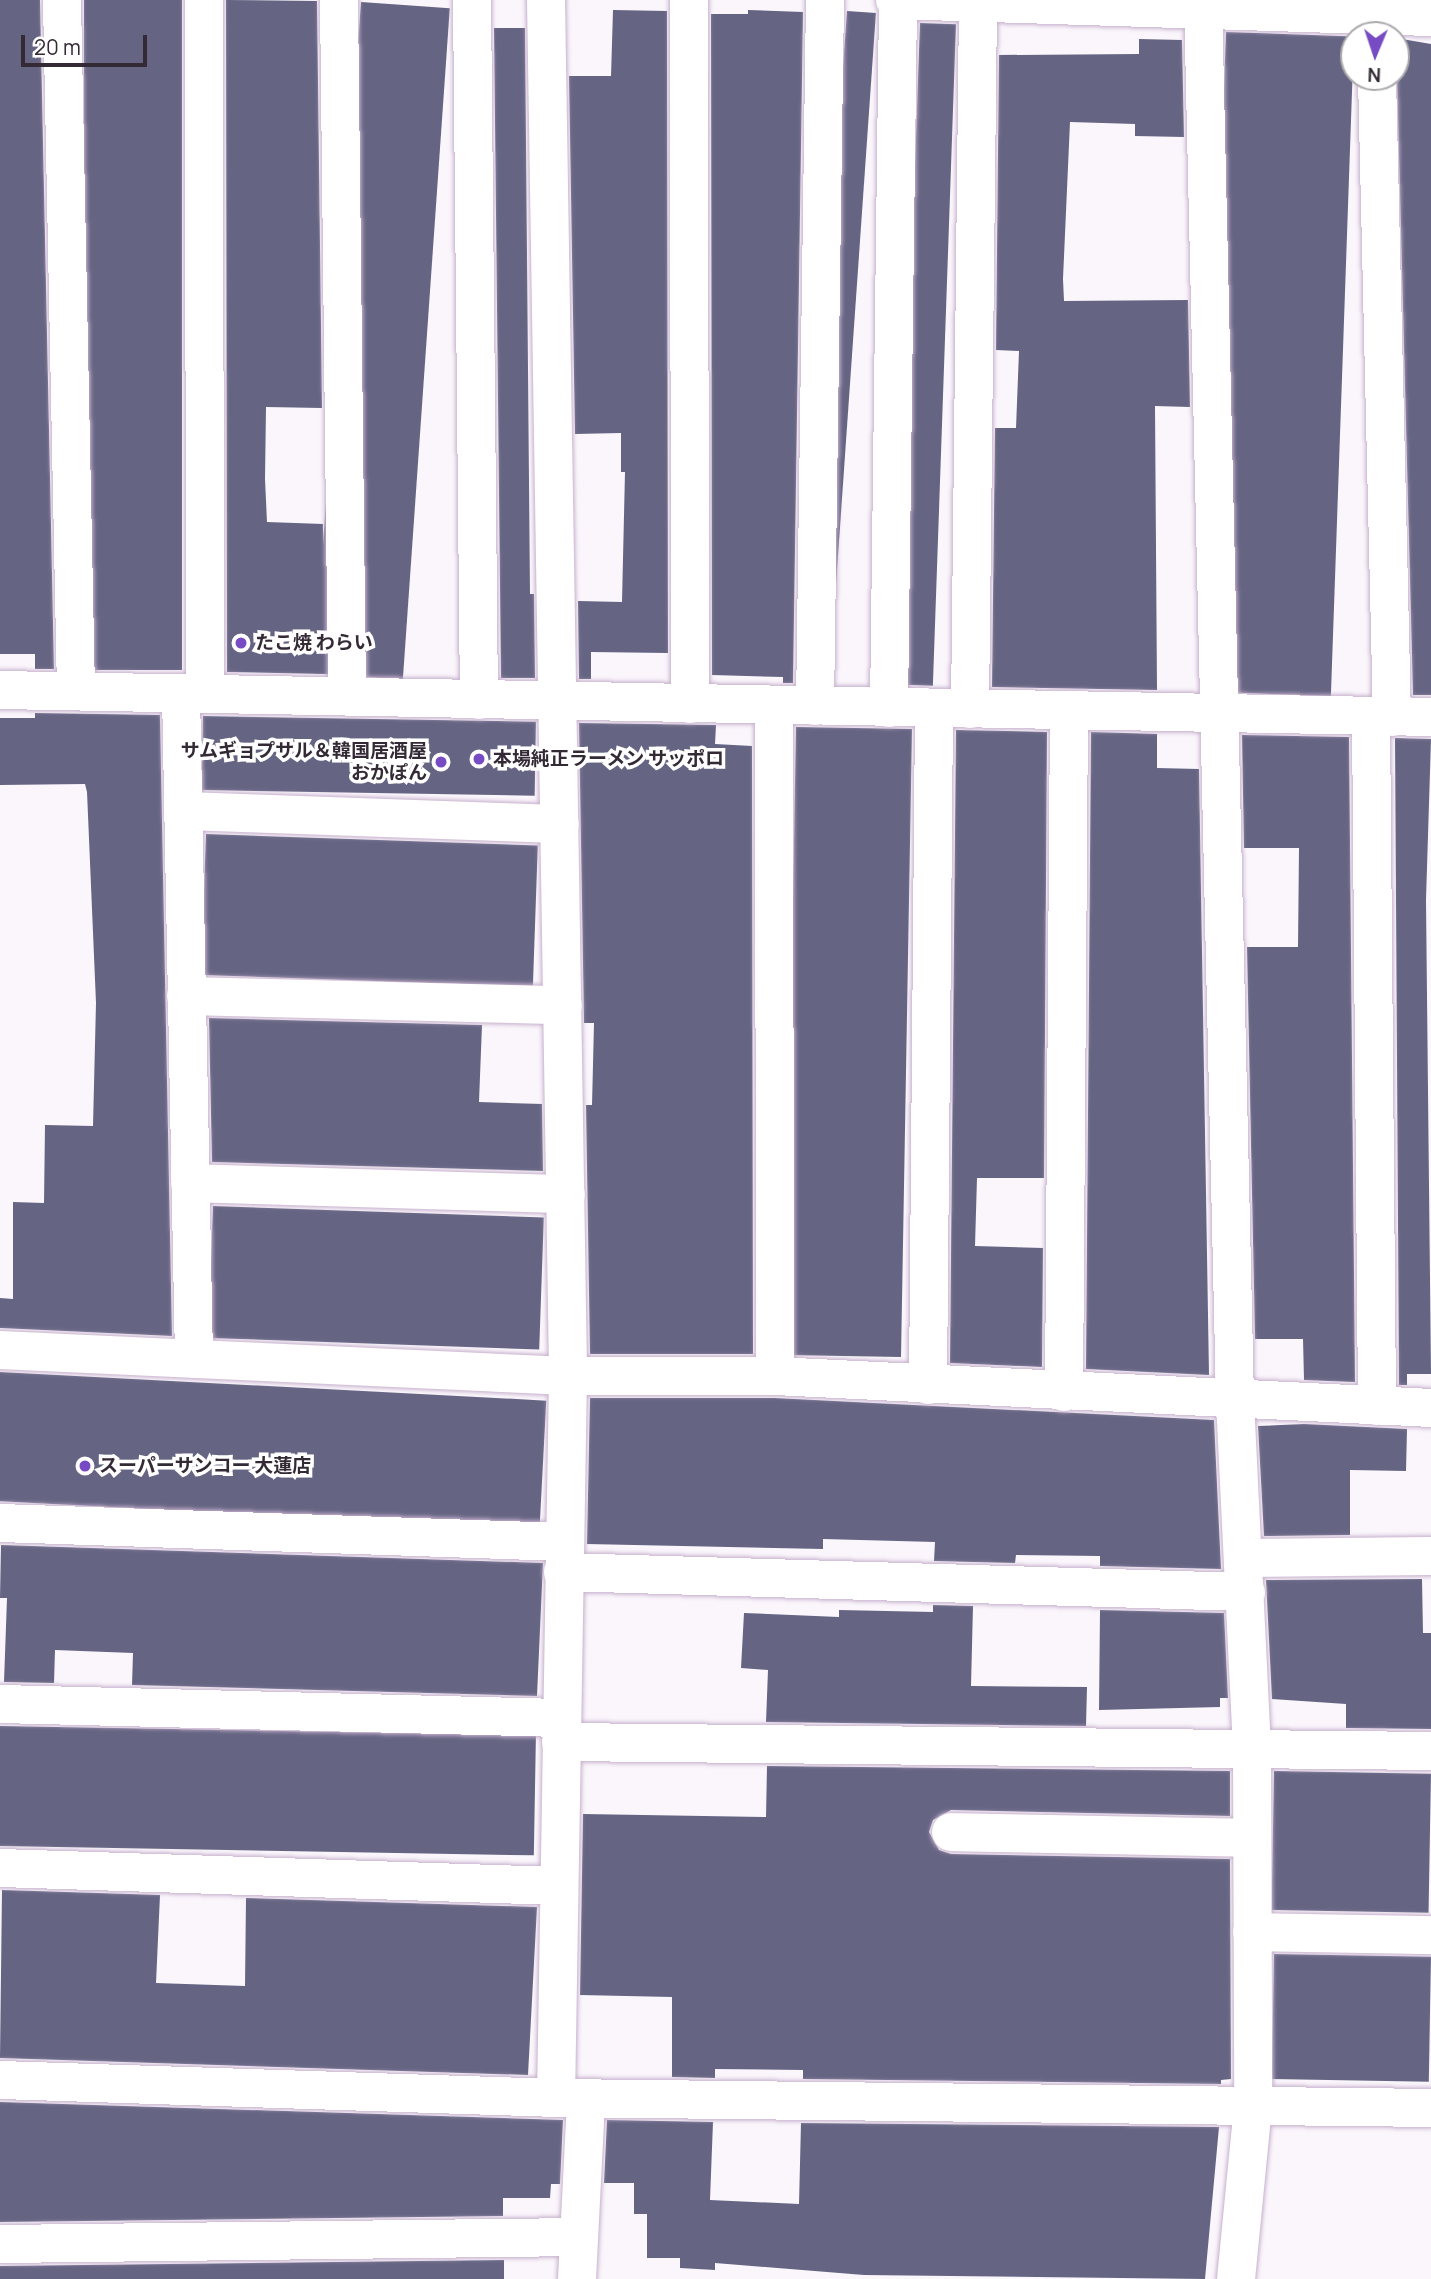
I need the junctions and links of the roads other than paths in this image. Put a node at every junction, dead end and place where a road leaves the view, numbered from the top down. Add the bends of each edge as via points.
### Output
1 (62, 0) edge
2 (204, 0) edge
3 (339, 0) edge
4 (472, 0) edge
5 (546, 0) edge
6 (689, 0) edge
7 (825, 0) edge
8 (897, 0) edge
9 (978, 3) junction
10 (1203, 5) edge
11 (1273, 6) edge
12 (1400, 17) edge
13 (1377, 91) edge
14 (0, 691) edge
15 (76, 691) junction
16 (193, 693) junction
17 (347, 696) junction
18 (479, 700) junction
19 (558, 701) junction
20 (690, 704) junction
21 (774, 705) junction
22 (815, 706) junction
23 (889, 708) junction
24 (952, 709) junction
25 (1069, 711) junction
26 (1222, 714) junction
27 (1381, 716) junction
28 (1431, 717) edge
29 (183, 811) junction
30 (560, 824) junction
31 (186, 996) junction
32 (563, 1005) junction
33 (190, 1183) junction
34 (566, 1194) junction
35 (0, 1350) edge
36 (194, 1359) junction
37 (568, 1376) junction
38 (775, 1377) junction
39 (928, 1385) junction
40 (1064, 1392) junction
41 (1235, 1401) junction
42 (1377, 1406) junction
43 (1431, 1408) edge
44 (0, 1523) edge
45 (1431, 1556) edge
46 (564, 1557) junction
47 (1245, 1575) junction
48 (0, 1704) edge
49 (560, 1730) junction
50 (1252, 1747) junction
51 (1431, 1751) edge
52 (951, 1832) dead end
53 (1252, 1838) junction
54 (0, 1868) edge
55 (558, 1886) junction
56 (1252, 1931) junction
57 (1431, 1936) edge
58 (0, 2080) edge
59 (571, 2098) junction
60 (1253, 2106) junction
61 (1431, 2108) edge
62 (579, 2237) junction
63 (0, 2244) edge
64 (577, 2279) edge
65 (1236, 2279) edge

1 - 15 street
2 - 16 street
3 - 17 street
4 - 18 street
5 - 19 street
6 - 20 street
7 - 22 street
8 - 9 street
8 - 23 street
9 - 10 street
9 - 24 street
10 - 11 street
10 - 26 street
11 - 12 street
13 - 27 street
14 - 15 street
15 - 16 street
16 - 17 street
16 - 29 street
17 - 18 street
18 - 19 street
19 - 20 street
19 - 30 street
20 - 21 street
21 - 22 street
21 - 38 street
22 - 23 street
23 - 24 street
24 - 25 street
24 - 39 street
25 - 26 street
25 - 40 street
26 - 27 street
26 - 41 street
27 - 28 street
27 - 42 street
29 - 30 street
29 - 31 street
30 - 32 street
31 - 32 street
31 - 33 street
32 - 34 street
33 - 34 street
33 - 36 street
34 - 37 street
35 - 36 street
36 - 37 street
37 - 38 street
37 - 46 street
38 - 39 street
39 - 40 street
40 - 41 street
41 - 42 street
41 - 47 street
42 - 43 street
44 - 46 street
45 - 47 street
46 - 47 street
46 - 49 street
47 - 50 street
48 - 49 street
49 - 50 street
49 - 55 street
50 - 51 street
50 - 53 street
52 - 53 street
53 - 56 street
54 - 55 street
55 - 59 street
56 - 57 street
56 - 60 street
58 - 59 street
59 - 60 street
59 - 62 street
60 - 61 street
60 - 65 street
62 - 63 street
62 - 64 street

